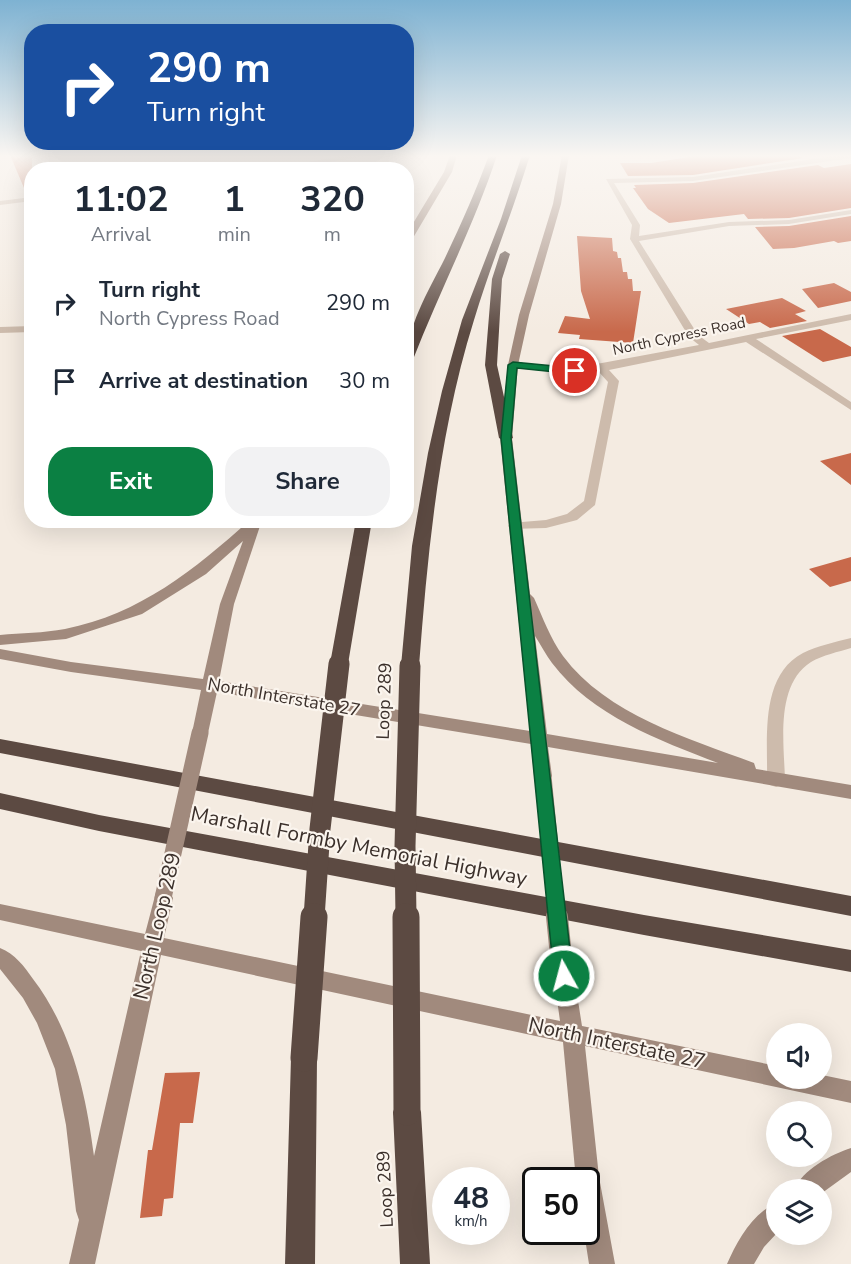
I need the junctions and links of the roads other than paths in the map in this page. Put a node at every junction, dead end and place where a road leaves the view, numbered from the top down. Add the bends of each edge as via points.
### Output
1 (423, 214) edge
2 (470, 214) edge
3 (508, 214) edge
4 (554, 214) edge
5 (629, 214) edge
6 (839, 214) edge
7 (506, 219) junction
8 (414, 229) edge
9 (634, 239) junction
10 (851, 317) edge
11 (24, 329) edge
12 (0, 330) edge
13 (747, 338) junction
14 (414, 341) edge
15 (707, 346) junction
16 (513, 365) junction
17 (601, 368) junction
18 (851, 407) edge
19 (506, 438) junction
20 (515, 526) junction
21 (249, 528) edge
22 (254, 528) edge
23 (363, 528) edge
24 (520, 580) junction
25 (0, 640) edge
26 (851, 643) edge
27 (0, 654) edge
28 (209, 684) junction
29 (537, 737) junction
30 (0, 746) edge
31 (776, 780) junction
32 (851, 792) edge
33 (0, 801) edge
34 (0, 807) edge
35 (99, 824) junction
36 (851, 906) edge
37 (0, 912) edge
38 (153, 943) junction
39 (0, 957) edge
40 (851, 961) edge
41 (573, 1034) junction
42 (766, 1075) edge
43 (832, 1088) edge
44 (851, 1092) edge
45 (851, 1160) edge
46 (820, 1179) edge
47 (90, 1225) junction
48 (766, 1226) edge
49 (82, 1264) edge
50 (300, 1264) edge
51 (415, 1264) edge
52 (603, 1264) edge
53 (740, 1264) edge

1 - 8 main road
2 - 14 highway
3 - 7 highway, Loop 289
4 - 16 main road
5 - 9 street via 636,225
6 - 9 street via 789,222 729,224
7 - 19 highway via 505,253 495,289 491,365
7 - 51 highway, Loop 289, bridge via 468,320 435,453 420,546 410,666 405,846 407,1112
9 - 15 street via 694,337
10 - 13 street, North Cypress Road
11 - 12 street
13 - 15 street, North Cypress Road
13 - 18 street
15 - 17 street, North Cypress Road
16 - 17 street, North Cypress Road via 575,371
16 - 19 main road
17 - 20 street via 614,381 590,502 572,517
19 - 20 main road
20 - 24 main road
21 - 25 main road via 201,571 137,611 66,634
22 - 28 main road, North Loop 289 via 227,604
23 - 50 highway, bridge via 339,664 320,830 304,1058
24 - 29 main road
24 - 31 main road via 542,634 562,664 587,689 632,722
26 - 31 street via 806,658 786,677 778,702
27 - 28 main road, North Interstate 27 via 52,665
28 - 29 main road, North Interstate 27
28 - 38 main road, North Loop 289, bridge
29 - 31 main road, North Interstate 27
29 - 41 main road, bridge
30 - 36 highway, Marshall Formby Memorial Highway
31 - 32 main road, North Interstate 27
33 - 35 highway, Marshall Formby Memorial Highway
34 - 35 highway
35 - 40 highway, Marshall Formby Memorial Highway
37 - 38 main road, North Interstate 27
38 - 41 main road, North Interstate 27
38 - 47 main road, North Loop 289
39 - 47 main road via 11,965 37,1001 57,1039 78,1125
41 - 42 main road, North Interstate 27
41 - 52 main road via 587,1177
43 - 44 main road
45 - 46 main road via 840,1163
47 - 49 main road, North Loop 289
48 - 53 main road

